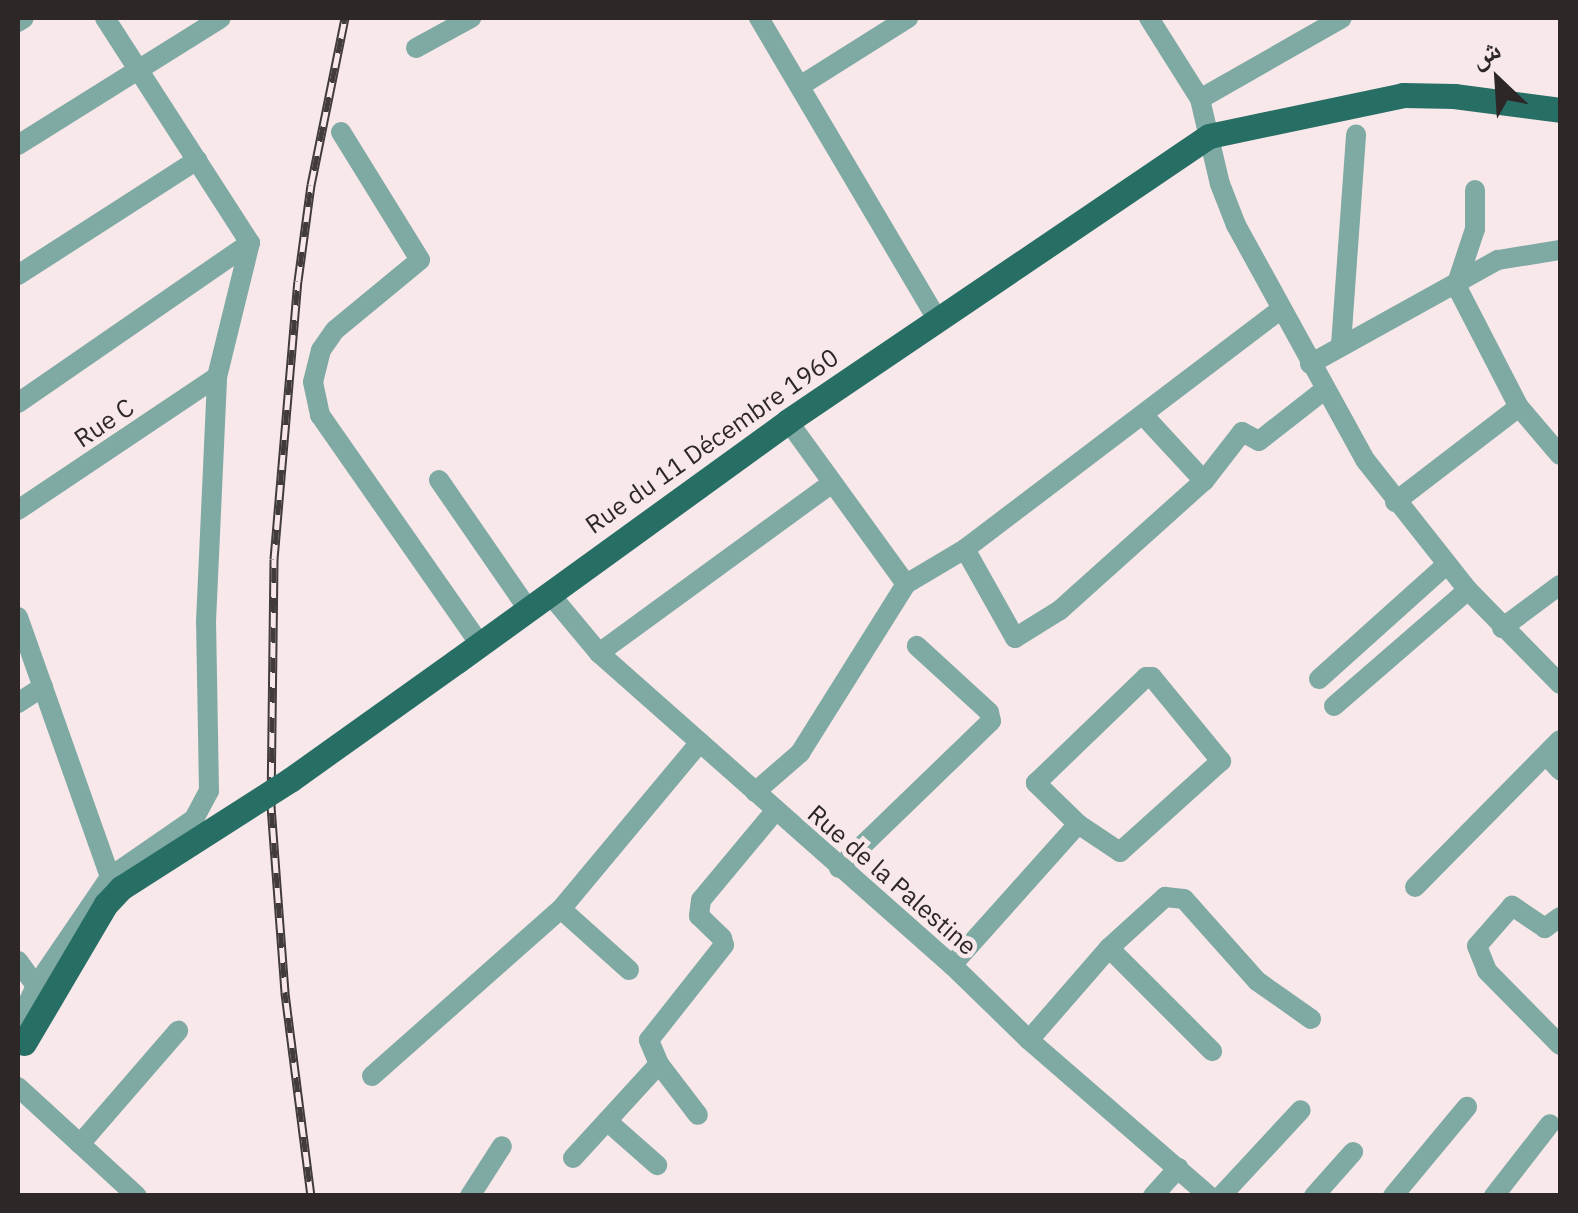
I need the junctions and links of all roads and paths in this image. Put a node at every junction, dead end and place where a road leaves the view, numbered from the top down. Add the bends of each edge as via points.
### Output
1 (24, 18) edge
2 (105, 18) edge
3 (221, 18) edge
4 (471, 18) edge
5 (760, 18) edge
6 (908, 18) edge
7 (1149, 18) edge
8 (1342, 18) edge
9 (18, 22) edge
10 (416, 48) dead end
11 (138, 69) junction
12 (800, 86) junction
13 (1200, 99) junction
14 (1560, 110) edge
15 (341, 132) dead end
16 (1356, 135) dead end
17 (1209, 136) junction
18 (18, 145) edge
19 (197, 160) junction
20 (1476, 190) dead end
21 (250, 243) junction
22 (1560, 250) edge
23 (18, 275) edge
24 (1457, 283) junction
25 (1280, 309) junction
26 (939, 322) junction
27 (1341, 345) junction
28 (1310, 364) junction
29 (217, 377) junction
30 (1324, 390) junction
31 (18, 403) edge
32 (1519, 407) junction
33 (1143, 415) junction
34 (788, 421) junction
35 (1560, 455) edge
36 (439, 480) dead end
37 (1204, 481) junction
38 (832, 482) junction
39 (1395, 502) junction
40 (18, 510) edge
41 (964, 549) junction
42 (1447, 564) junction
43 (906, 584) junction
44 (1560, 585) edge
45 (1468, 590) junction
46 (538, 601) junction
47 (18, 617) edge
48 (1502, 628) junction
49 (480, 644) junction
50 (916, 646) dead end
51 (599, 653) junction
52 (1319, 679) dead end
53 (1560, 684) edge
54 (44, 686) junction
55 (18, 703) edge
56 (1334, 706) dead end
57 (700, 742) junction
58 (1556, 755) edge
59 (755, 792) junction
60 (776, 810) junction
61 (1078, 824) junction
62 (839, 868) junction
63 (110, 877) junction
64 (1414, 887) dead end
65 (561, 909) junction
66 (1560, 917) edge
67 (1109, 948) junction
68 (18, 961) edge
69 (952, 965) junction
70 (629, 970) dead end
71 (36, 986) junction
72 (1311, 1020) dead end
73 (178, 1032) dead end
74 (20, 1040) edge
75 (1029, 1040) junction
76 (1560, 1044) edge
77 (1212, 1051) dead end
78 (659, 1064) junction
79 (372, 1076) dead end
80 (18, 1088) edge
81 (1467, 1107) dead end
82 (1301, 1110) dead end
83 (698, 1115) dead end
84 (607, 1120) junction
85 (1550, 1124) dead end
86 (80, 1144) junction
87 (502, 1146) dead end
88 (1352, 1152) dead end
89 (572, 1158) dead end
90 (657, 1165) dead end
91 (1178, 1168) junction
92 (137, 1196) edge
93 (470, 1196) edge
94 (1152, 1196) edge
95 (1209, 1196) edge
96 (1220, 1196) edge
97 (1314, 1196) edge
98 (1393, 1196) edge
99 (1494, 1196) edge

1 - 9 street
2 - 11 street
3 - 11 street
4 - 10 street
5 - 12 street
6 - 12 street
7 - 13 street
8 - 13 street
11 - 18 street
11 - 19 street
12 - 26 street
13 - 17 street
14 - 17 main road, Rue du 11 Décembre 1960 via 1403,95
15 - 49 street via 420,260 335,330 321,350 313,382 320,415
16 - 27 street
17 - 25 street via 1236,225
17 - 26 main road, Rue du 11 Décembre 1960
19 - 21 street
19 - 23 street
20 - 24 street via 1475,228
21 - 29 street
21 - 31 street
22 - 24 street via 1498,260
24 - 27 street
24 - 32 street
25 - 28 street
25 - 33 street
26 - 34 main road, Rue du 11 Décembre 1960
27 - 28 street
28 - 30 street
29 - 40 street, Rue C
29 - 63 street via 206,622 210,791 194,819
30 - 37 street via 1258,440 1242,432
30 - 39 street
32 - 35 street
32 - 39 street
33 - 37 street
33 - 41 street
34 - 38 street
34 - 46 main road, Rue du 11 Décembre 1960
36 - 46 street, Rue de la Palestine
37 - 41 street via 1021,638 1010,634
38 - 43 street
38 - 51 street
39 - 42 street
41 - 43 street
42 - 45 street
42 - 52 street
43 - 59 street via 800,754
44 - 48 street
45 - 48 street
45 - 56 street
46 - 49 main road, Rue du 11 Décembre 1960
46 - 51 street, Rue de la Palestine
47 - 54 street
48 - 53 street
49 - 74 main road, Rue du 11 Décembre 1960, bridge via 122,888
50 - 62 street via 989,712 990,721
51 - 57 street, Rue de la Palestine
54 - 55 street
54 - 63 street
57 - 59 street, Rue de la Palestine
57 - 65 street
58 - 64 street
59 - 60 street, Rue de la Palestine
60 - 62 street, Rue de la Palestine
60 - 78 street via 701,900 698,916 724,944 648,1040
61 - 61 street via 1037,780 1152,677 1220,756 1220,765 1124,851
61 - 69 street
62 - 69 street, Rue de la Palestine
63 - 71 street
65 - 70 street
65 - 79 street
66 - 76 street via 1545,928 1512,906 1476,946 1487,971
67 - 72 street via 1165,898 1184,899 1257,981
67 - 75 street
67 - 77 street
68 - 71 street
69 - 75 street, Rue de la Palestine
71 - 74 street
73 - 86 street
75 - 91 street, Rue de la Palestine
78 - 83 street
78 - 84 street
80 - 86 street
81 - 98 street
82 - 96 street
84 - 89 street
84 - 90 street
85 - 99 street
86 - 92 street
87 - 93 street
88 - 97 street
91 - 94 street
91 - 95 street, Rue de la Palestine

